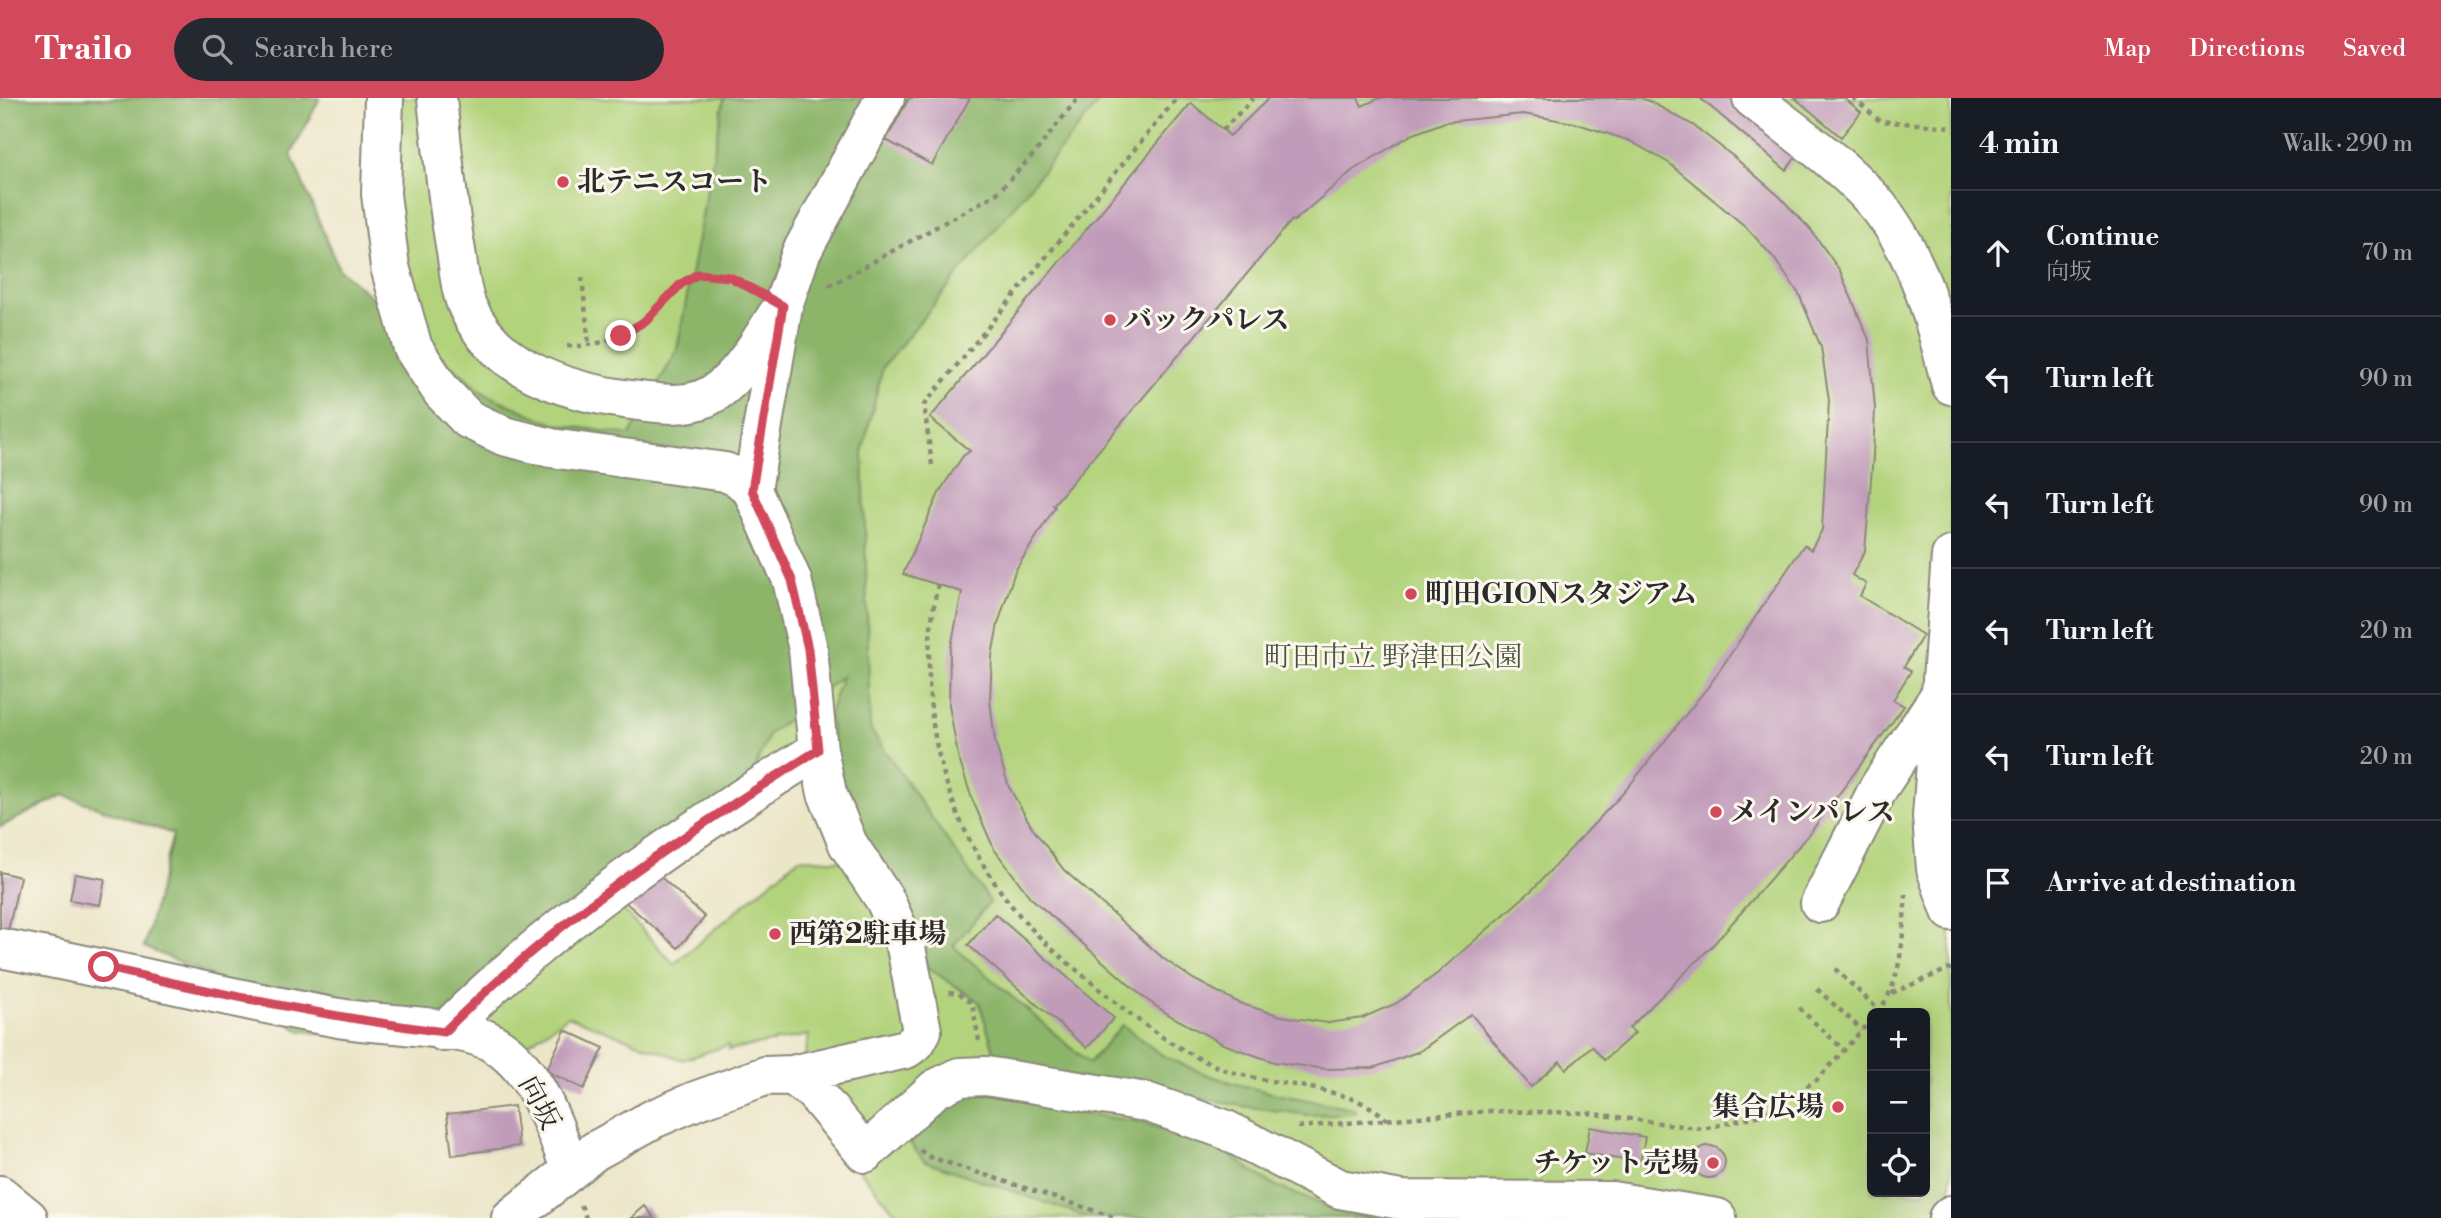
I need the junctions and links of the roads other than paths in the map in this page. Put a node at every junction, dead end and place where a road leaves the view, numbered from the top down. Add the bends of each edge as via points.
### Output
1 (384, 98) edge
2 (437, 98) edge
3 (886, 98) edge
4 (1752, 98) edge
5 (783, 306) junction
6 (1951, 385) edge
7 (752, 490) junction
8 (1951, 556) edge
9 (1941, 693) junction
10 (818, 750) junction
11 (1820, 902) dead end
12 (1951, 911) edge
13 (0, 948) edge
14 (444, 1032) junction
15 (792, 1075) junction
16 (571, 1170) junction
17 (0, 1195) edge
18 (27, 1218) edge
19 (511, 1218) edge
20 (1717, 1218) edge

1 - 7 street via 382,194 390,267 413,348 468,419 504,436 551,448 725,472
2 - 5 street via 463,291 478,326 515,363 540,378 617,398 666,405 700,400 729,382
3 - 5 street via 801,253
4 - 6 street via 1871,198 1891,223 1933,312
5 - 7 street
7 - 10 street via 792,580 808,649
8 - 9 street
9 - 11 street via 1879,787
9 - 12 street via 1932,817 1936,869
10 - 14 street via 699,824 600,896 497,979
10 - 15 street via 827,793 848,844 885,900 906,947 922,1031 906,1049
13 - 14 street, 向坂 via 267,1005
14 - 16 street, 向坂 via 490,1041 513,1059 531,1080
15 - 16 street via 765,1076 653,1119
15 - 20 street via 814,1092 865,1153 935,1089 960,1077 986,1076 1146,1102 1224,1129 1340,1189 1401,1200 1612,1201
16 - 19 street
17 - 18 street

